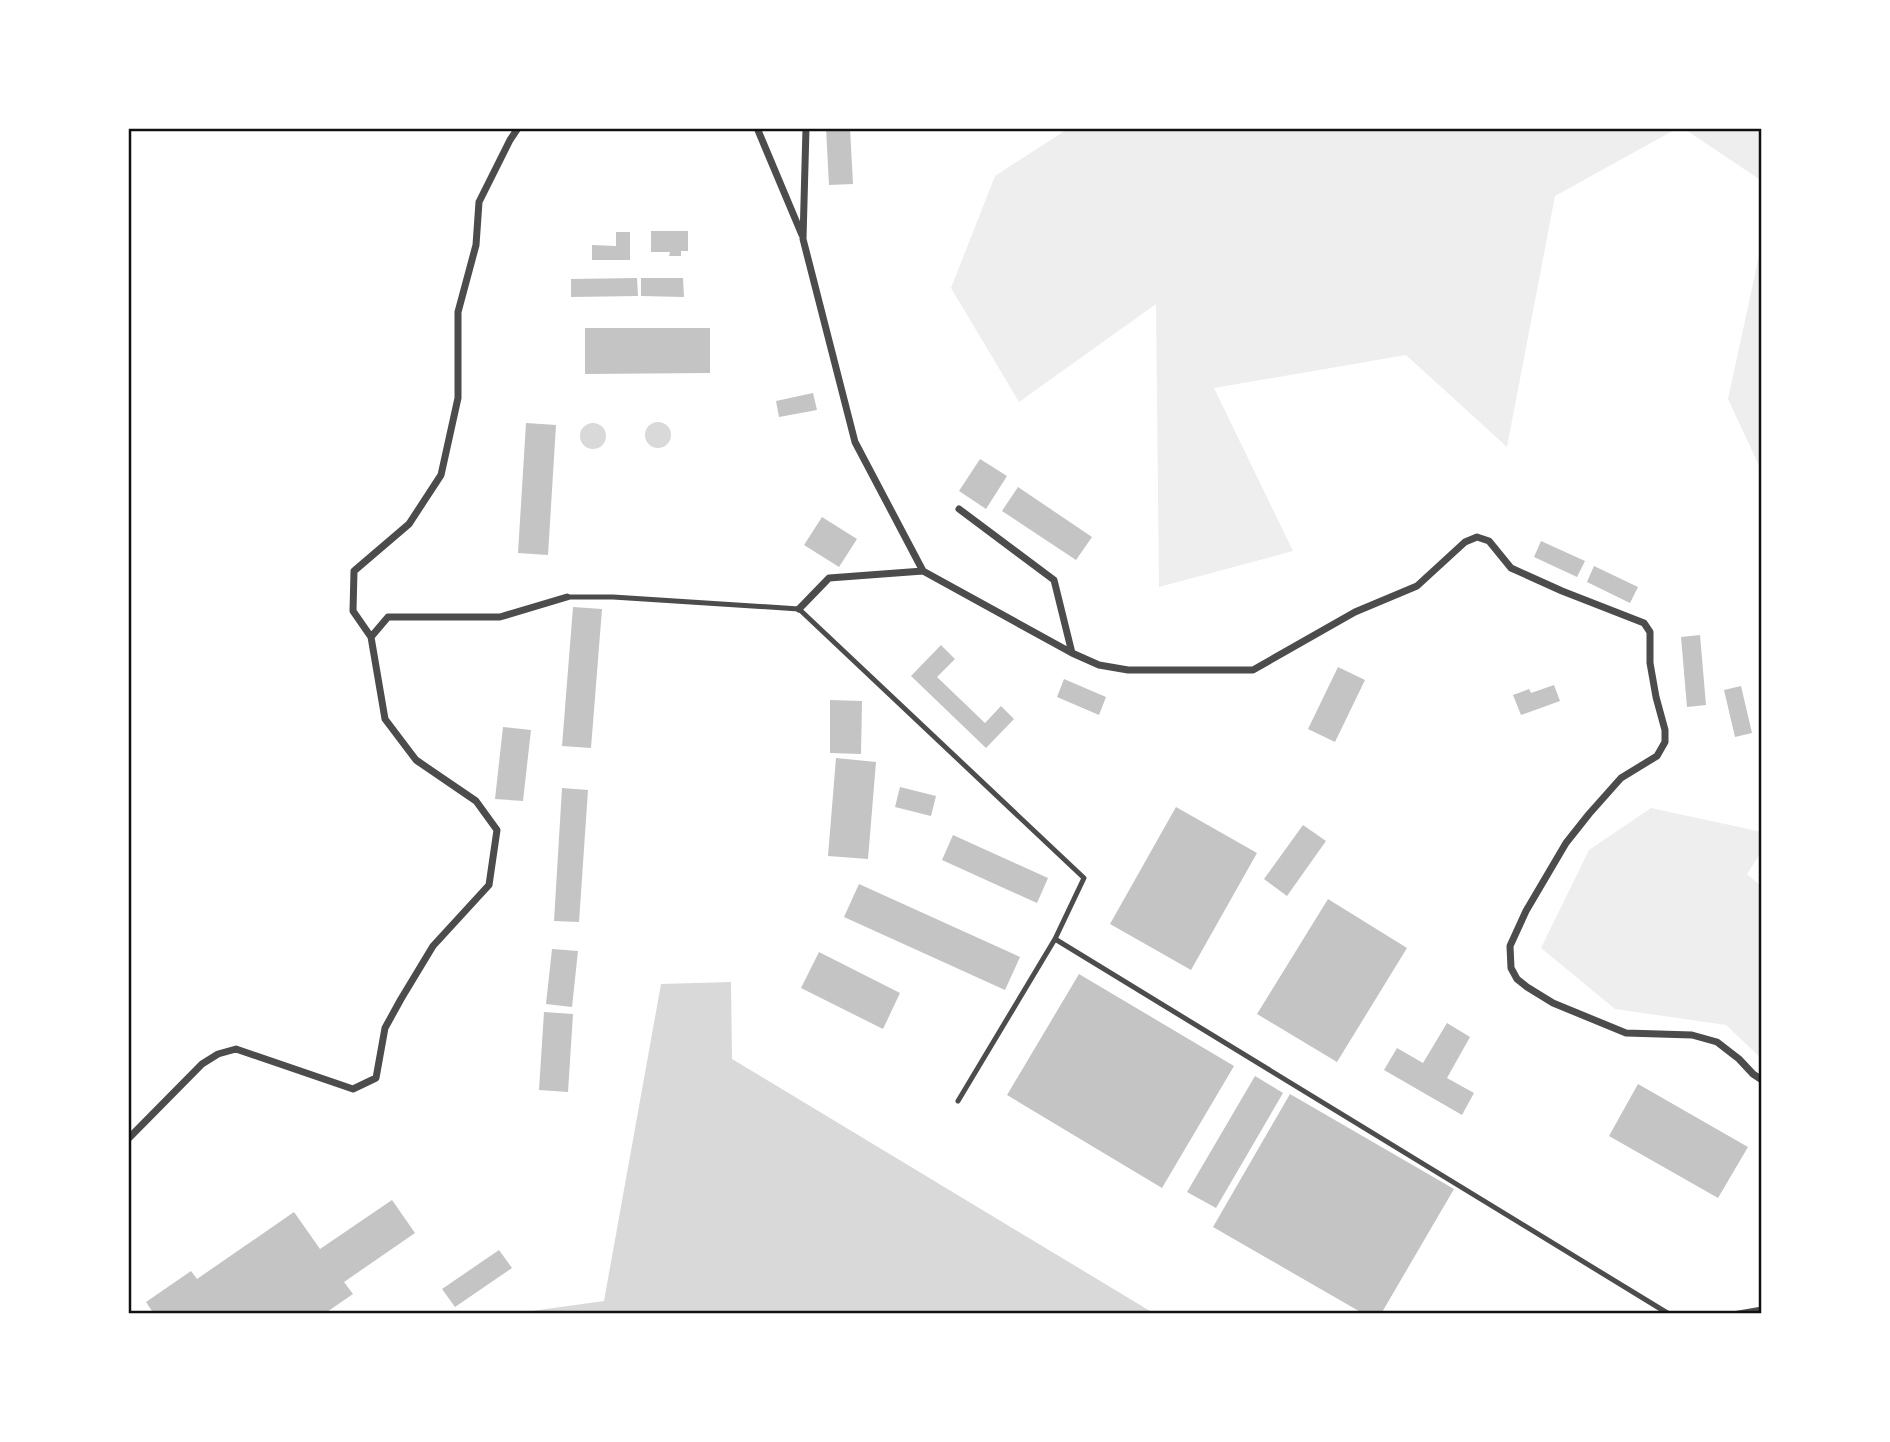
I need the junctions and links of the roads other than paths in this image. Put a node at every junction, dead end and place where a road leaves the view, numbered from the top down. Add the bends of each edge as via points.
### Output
1 (518, 128) edge
2 (757, 128) edge
3 (806, 128) edge
4 (803, 239) junction
5 (959, 509) dead end
6 (923, 571) junction
7 (568, 597) joint
8 (799, 609) junction
9 (371, 637) junction
10 (1072, 653) junction
11 (1055, 939) junction
12 (1762, 1080) edge
13 (958, 1101) dead end
14 (128, 1139) edge
15 (1762, 1309) edge
16 (1669, 1314) edge
17 (1733, 1314) edge

1 - 9 street via 479,202 476,245 458,312 458,398 441,475 410,524 354,571 353,611
2 - 4 street
3 - 4 street
4 - 6 street via 855,442
5 - 10 street via 1054,580
6 - 8 street via 829,578
6 - 10 street
7 - 8 lane
7 - 9 street via 500,617 388,617
8 - 11 lane via 1084,878
9 - 14 street via 385,719 416,760 476,801 497,830 489,885 433,946 401,999 385,1028 376,1078 353,1089 236,1049 202,1064
10 - 12 street via 1098,665 1128,670 1253,670 1355,612 1417,586 1465,542 1477,537 1489,541 1511,568 1644,623 1650,632 1650,663 1665,742 1657,756 1621,778 1566,843 1510,946 1511,968 1517,979 1553,1003 1626,1033 1692,1035 1717,1042
11 - 13 lane
11 - 16 lane
15 - 17 lane

